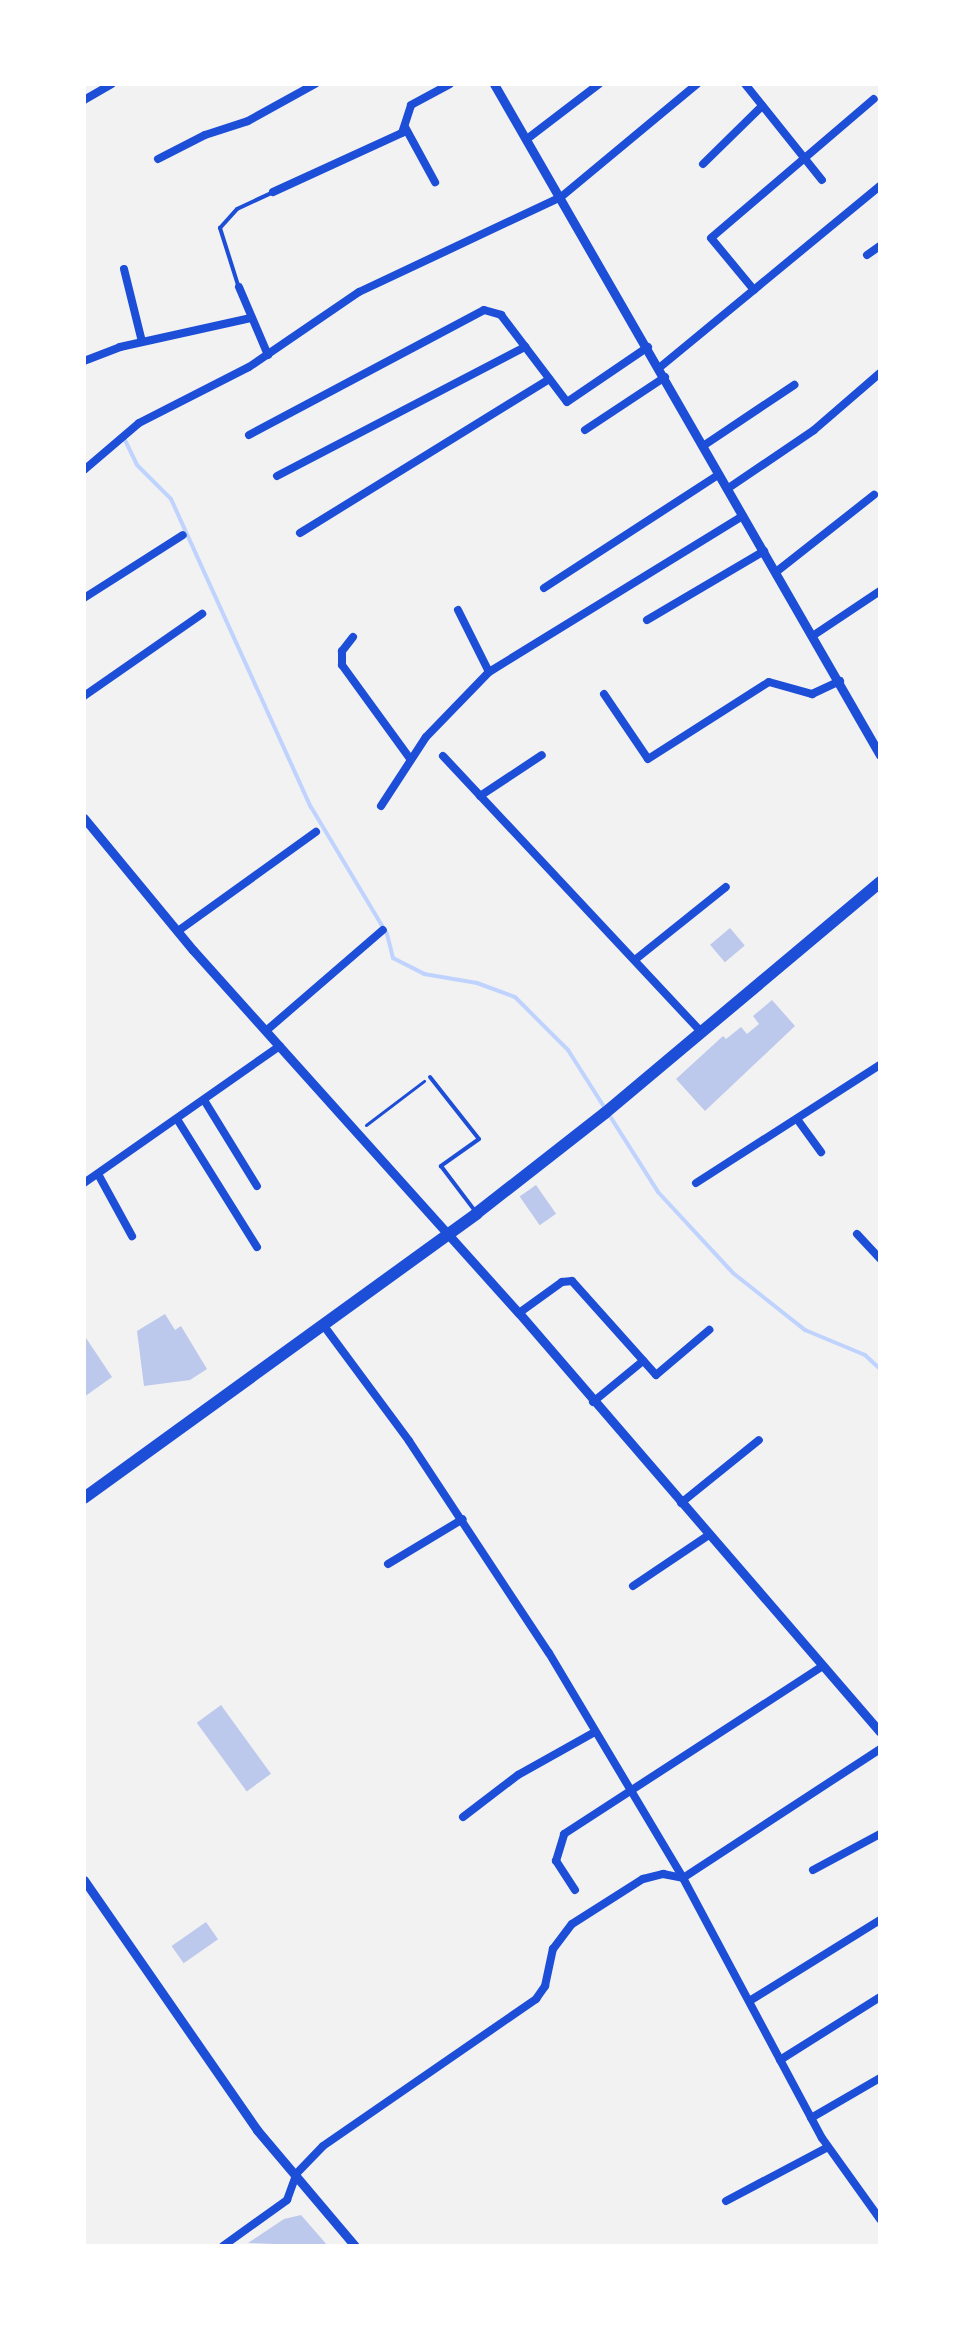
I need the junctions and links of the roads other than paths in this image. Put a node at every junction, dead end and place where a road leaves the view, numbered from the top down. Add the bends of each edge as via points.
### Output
1 (112, 84) edge
2 (315, 84) edge
3 (450, 84) edge
4 (494, 84) edge
5 (599, 84) edge
6 (697, 84) edge
7 (745, 84) edge
8 (874, 99) dead end
9 (84, 100) edge
10 (762, 106) junction
11 (405, 127) junction
12 (527, 139) junction
13 (158, 159) dead end
14 (805, 159) junction
15 (703, 164) dead end
16 (822, 180) dead end
17 (435, 182) dead end
18 (880, 186) edge
19 (273, 192) joint
20 (561, 197) junction
21 (880, 246) edge
22 (867, 255) dead end
23 (124, 269) dead end
24 (239, 287) joint
25 (754, 290) junction
26 (251, 318) junction
27 (142, 342) junction
28 (525, 347) junction
29 (648, 347) junction
30 (268, 355) junction
31 (84, 361) edge
32 (662, 373) junction
33 (880, 373) edge
34 (549, 379) junction
35 (794, 385) dead end
36 (585, 430) dead end
37 (249, 435) dead end
38 (703, 446) junction
39 (84, 470) edge
40 (718, 475) junction
41 (277, 476) dead end
42 (727, 489) junction
43 (874, 495) dead end
44 (743, 516) junction
45 (300, 533) dead end
46 (183, 535) dead end
47 (764, 551) junction
48 (776, 572) junction
49 (544, 588) dead end
50 (880, 591) edge
51 (84, 598) edge
52 (458, 610) dead end
53 (202, 614) dead end
54 (647, 620) dead end
55 (814, 635) junction
56 (353, 637) dead end
57 (489, 672) junction
58 (840, 681) junction
59 (604, 694) dead end
60 (84, 696) edge
61 (542, 755) dead end
62 (880, 755) edge
63 (443, 756) dead end
64 (411, 760) junction
65 (480, 796) junction
66 (381, 806) dead end
67 (84, 818) edge
68 (316, 832) dead end
69 (880, 882) edge
70 (726, 887) dead end
71 (383, 930) dead end
72 (178, 931) junction
73 (636, 959) junction
74 (267, 1030) junction
75 (700, 1031) junction
76 (280, 1046) junction
77 (880, 1065) edge
78 (430, 1077) road end
79 (204, 1100) junction
80 (177, 1119) junction
81 (797, 1119) junction
82 (821, 1152) dead end
83 (98, 1174) junction
84 (84, 1183) edge
85 (696, 1183) dead end
86 (257, 1186) dead end
87 (477, 1213) junction
88 (857, 1234) dead end
89 (132, 1236) dead end
90 (447, 1236) junction
91 (257, 1247) dead end
92 (880, 1259) edge
93 (519, 1313) junction
94 (324, 1326) junction
95 (709, 1330) dead end
96 (643, 1361) junction
97 (593, 1402) junction
98 (759, 1440) dead end
99 (84, 1498) edge
100 (681, 1503) junction
101 (463, 1519) junction
102 (709, 1535) junction
103 (388, 1564) dead end
104 (633, 1586) dead end
105 (821, 1667) junction
106 (595, 1732) junction
107 (880, 1732) edge
108 (880, 1749) edge
109 (629, 1791) junction
110 (463, 1817) dead end
111 (880, 1834) edge
112 (813, 1870) dead end
113 (683, 1878) junction
114 (84, 1880) edge
115 (575, 1890) dead end
116 (880, 1920) edge
117 (880, 1997) edge
118 (751, 2000) junction
119 (780, 2060) junction
120 (880, 2078) edge
121 (811, 2118) junction
122 (828, 2147) junction
123 (297, 2173) junction
124 (726, 2201) dead end
125 (880, 2219) edge
126 (223, 2246) edge
127 (355, 2246) edge

1 - 9 street
2 - 13 street via 248,121
3 - 11 street via 411,105
4 - 12 street
5 - 12 street
6 - 20 street
7 - 10 street
8 - 14 street
10 - 14 street
10 - 15 street
11 - 17 street
11 - 19 street via 402,133
12 - 20 street
14 - 16 street
14 - 25 street via 711,238
18 - 25 street
19 - 24 lane via 237,209 220,228
20 - 29 street
20 - 30 street via 359,292
21 - 22 street
23 - 27 street
24 - 26 street
25 - 32 street
26 - 27 street
26 - 30 street
27 - 31 street
28 - 34 street
28 - 37 street via 497,311 484,310
28 - 41 street
29 - 32 street
29 - 34 street via 567,402
30 - 39 street via 139,423
32 - 36 street
32 - 38 street
33 - 42 street via 814,430
34 - 45 street
35 - 38 street
38 - 40 street
40 - 42 street
40 - 49 street
42 - 44 street
43 - 48 street
44 - 47 street
44 - 57 street
46 - 51 street
47 - 48 street
47 - 54 street
48 - 55 street
50 - 55 street
52 - 57 street
53 - 60 street
55 - 58 street
56 - 64 street via 342,651 342,665
57 - 64 street via 450,708
58 - 59 street via 812,694 769,682 651,759 641,756
58 - 62 street
61 - 65 street
63 - 65 street
64 - 66 street
65 - 73 street
67 - 72 street
68 - 72 street
69 - 75 main road
70 - 73 street
71 - 74 street
72 - 74 street
73 - 75 street
74 - 76 street
75 - 87 main road
76 - 79 street
76 - 90 street
77 - 81 street
78 - 87 lane via 479,1139 441,1166
79 - 80 street
79 - 86 street
80 - 83 street
80 - 91 street
81 - 82 street
81 - 85 street
83 - 84 street
83 - 89 street
87 - 90 main road
88 - 92 street
90 - 93 street
90 - 94 main road
93 - 96 street via 562,1282 572,1281
93 - 97 street
94 - 99 main road
94 - 101 street
95 - 96 street via 656,1375
96 - 97 street
97 - 100 street
98 - 100 street
100 - 102 street
101 - 103 street
101 - 106 street
102 - 104 street
102 - 105 street
105 - 107 street
105 - 109 street
106 - 109 street
106 - 110 street via 518,1775
108 - 113 street
109 - 113 street
109 - 115 street via 557,1844 556,1861
111 - 112 street
113 - 118 street
113 - 123 street via 663,1874 643,1879 572,1924 553,1949 545,1986 536,1999 323,2146
114 - 123 street via 257,2130
116 - 118 street
117 - 119 street
118 - 119 street
119 - 121 street
120 - 121 street
121 - 122 street
122 - 124 street
122 - 125 street
123 - 126 street via 287,2200
123 - 127 street

